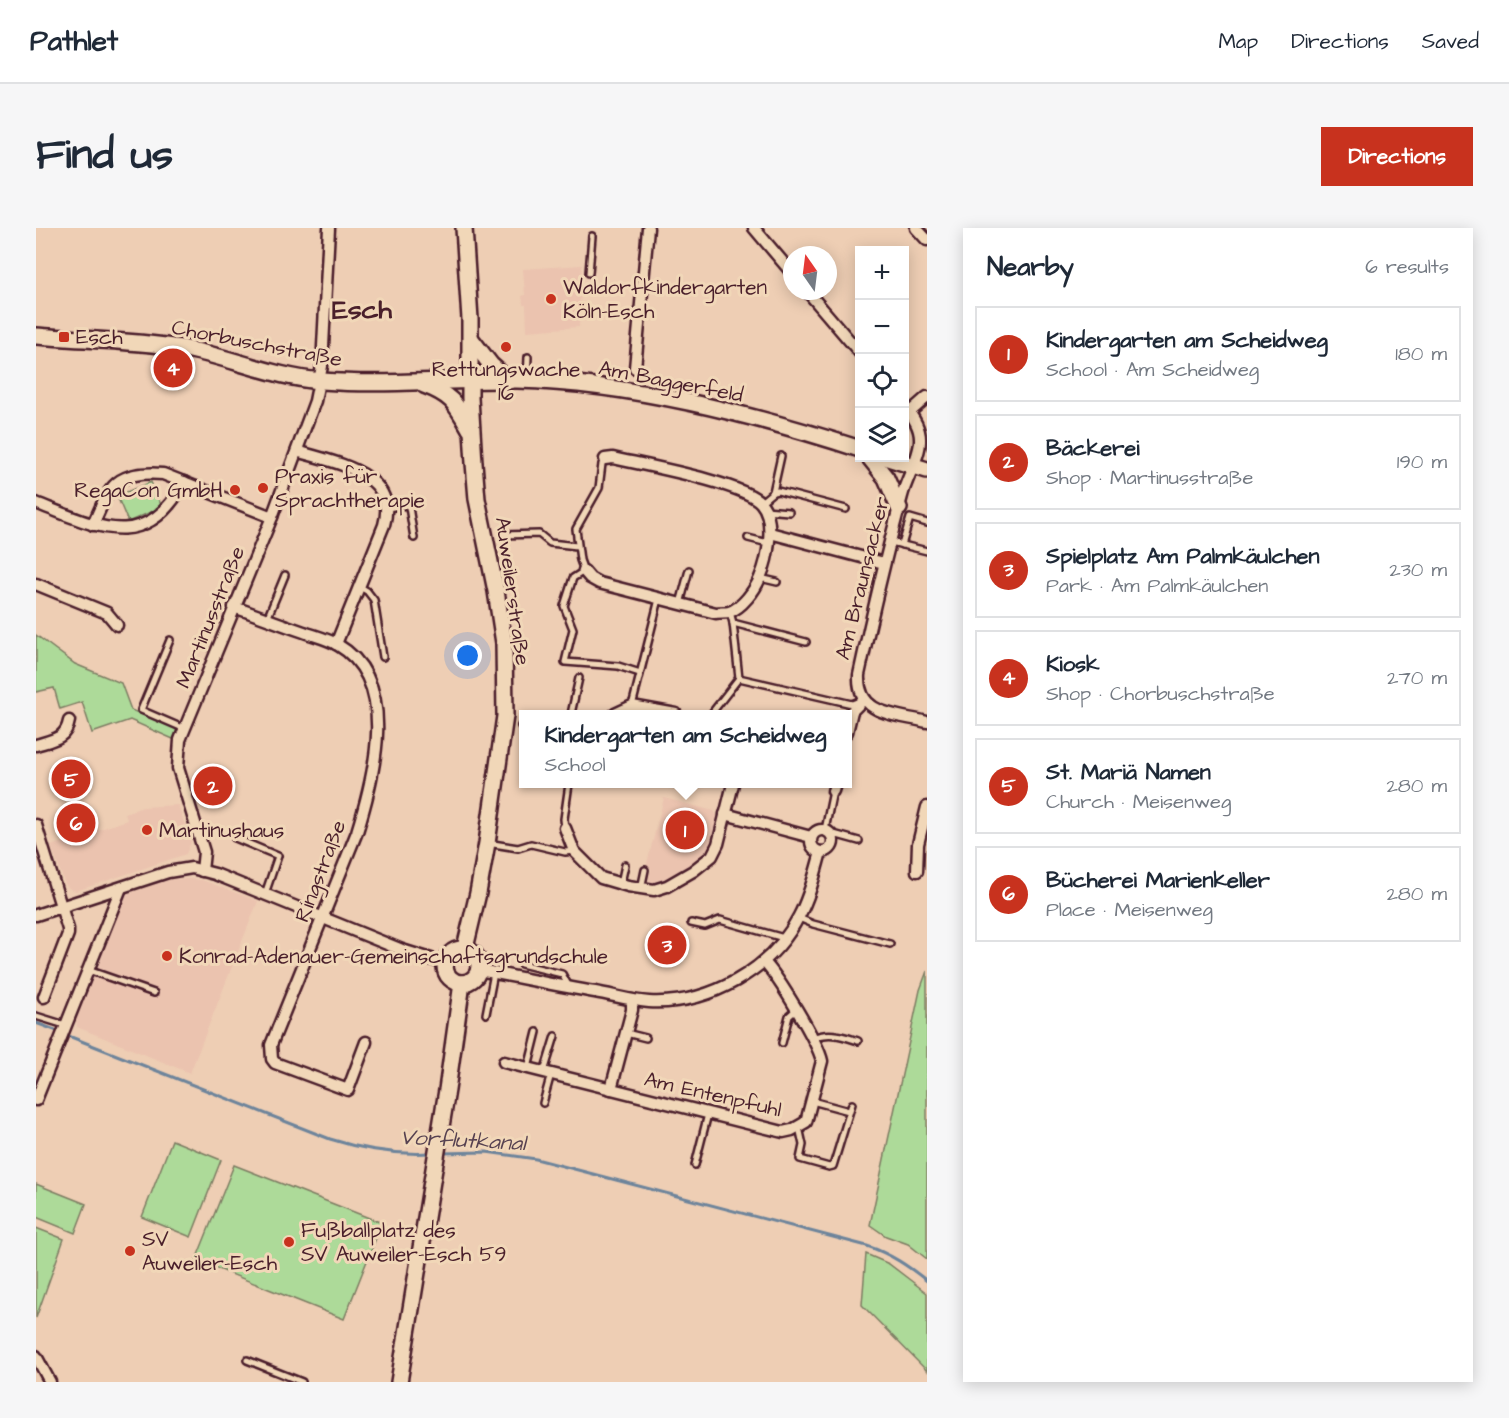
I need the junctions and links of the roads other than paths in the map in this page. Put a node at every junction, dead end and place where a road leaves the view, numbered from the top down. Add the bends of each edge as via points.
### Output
1 (329, 228) edge
2 (464, 228) edge
3 (648, 228) edge
4 (754, 228) edge
5 (916, 228) edge
6 (592, 236) dead end
7 (927, 240) edge
8 (783, 262) edge
9 (589, 273) dead end
10 (815, 300) edge
11 (36, 336) edge
12 (471, 339) junction
13 (855, 347) edge
14 (528, 357) dead end
15 (635, 368) dead end
16 (320, 381) junction
17 (470, 381) junction
18 (509, 381) junction
19 (527, 381) junction
20 (415, 382) junction
21 (927, 397) edge
22 (909, 408) edge
23 (909, 412) edge
24 (472, 432) junction
25 (855, 448) edge
26 (297, 451) junction
27 (781, 456) dead end
28 (605, 459) joint
29 (873, 462) edge
30 (902, 462) edge
31 (912, 465) junction
32 (927, 470) edge
33 (184, 482) junction
34 (773, 492) junction
35 (36, 502) edge
36 (763, 506) junction
37 (898, 507) junction
38 (387, 508) junction
39 (846, 509) dead end
40 (789, 512) dead end
41 (272, 517) junction
42 (927, 523) edge
43 (93, 525) junction
44 (503, 535) dead end
45 (414, 538) dead end
46 (748, 538) dead end
47 (769, 538) junction
48 (890, 541) junction
49 (902, 544) junction
50 (577, 546) junction
51 (927, 551) edge
52 (884, 563) junction
53 (689, 570) dead end
54 (584, 571) junction
55 (285, 575) dead end
56 (760, 578) junction
57 (777, 582) dead end
58 (36, 584) edge
59 (360, 587) junction
60 (659, 599) junction
61 (680, 604) junction
62 (234, 607) junction
63 (730, 612) junction
64 (267, 619) junction
65 (734, 623) junction
66 (117, 625) dead end
67 (170, 640) dead end
68 (806, 642) dead end
69 (336, 644) junction
70 (383, 657) dead end
71 (640, 673) junction
72 (579, 678) dead end
73 (739, 678) junction
74 (863, 700) junction
75 (632, 706) junction
76 (572, 710) edge
77 (624, 710) edge
78 (654, 710) edge
79 (714, 710) edge
80 (852, 711) edge
81 (69, 721) dead end
82 (927, 722) edge
83 (185, 729) junction
84 (36, 745) edge
85 (568, 788) edge
86 (732, 788) edge
87 (834, 788) edge
88 (927, 807) edge
89 (725, 814) junction
90 (36, 825) edge
91 (565, 828) joint
92 (828, 832) junction
93 (812, 837) junction
94 (234, 838) dead end
95 (859, 841) dead end
96 (487, 843) junction
97 (574, 851) junction
98 (821, 852) junction
99 (625, 865) dead end
100 (645, 870) dead end
101 (202, 871) junction
102 (917, 871) dead end
103 (621, 885) junction
104 (121, 888) junction
105 (641, 889) junction
106 (265, 894) junction
107 (62, 906) junction
108 (36, 915) edge
109 (323, 917) junction
110 (799, 918) junction
111 (691, 923) dead end
112 (785, 939) junction
113 (890, 944) dead end
114 (465, 948) junction
115 (764, 962) junction
116 (444, 963) junction
117 (521, 964) dead end
118 (88, 969) junction
119 (486, 972) junction
120 (462, 983) junction
121 (568, 987) junction
122 (154, 993) dead end
123 (44, 997) dead end
124 (632, 1000) junction
125 (796, 1010) junction
126 (486, 1014) dead end
127 (36, 1016) edge
128 (63, 1030) junction
129 (537, 1032) dead end
130 (626, 1033) junction
131 (555, 1036) dead end
132 (646, 1038) dead end
133 (812, 1038) junction
134 (858, 1041) dead end
135 (366, 1042) dead end
136 (782, 1043) dead end
137 (504, 1062) dead end
138 (528, 1068) junction
139 (548, 1073) junction
140 (611, 1089) junction
141 (36, 1100) edge
142 (812, 1101) junction
143 (543, 1103) dead end
144 (852, 1104) dead end
145 (849, 1111) junction
146 (708, 1114) junction
147 (799, 1127) junction
148 (695, 1165) dead end
149 (36, 1356) edge
150 (247, 1360) dead end
151 (50, 1382) edge
152 (302, 1382) edge
153 (399, 1382) edge

1 - 16 street, Martinusstraße
2 - 12 street, Auweilerstraße
3 - 15 street
4 - 8 street
5 - 7 street
6 - 9 lane
10 - 13 street
11 - 16 street, Chorbuschstraße via 181,348
12 - 17 street, Auweilerstraße
12 - 18 street
14 - 19 lane
16 - 20 street, Chorbuschstraße
16 - 26 street, Martinusstraße
17 - 18 street, Am Baggerfeld
17 - 20 street, Chorbuschstraße
17 - 24 street, Auweilerstraße
18 - 19 street, Am Baggerfeld
19 - 25 street, Am Baggerfeld via 598,387 685,402
20 - 24 street via 447,395
21 - 22 street
23 - 31 street, Am Braunsacker via 920,438
24 - 96 street, Auweilerstraße via 477,499 504,643 505,716
26 - 38 street via 362,474 376,483
26 - 41 street, Martinusstraße
27 - 34 lane
28 - 36 street via 735,488
28 - 50 lane via 597,494 576,529
29 - 37 street via 886,478
30 - 31 street
31 - 32 street
31 - 37 street, Am Braunsacker
33 - 41 street
33 - 43 street via 170,506 147,523 121,529
33 - 43 street via 148,473 121,480 108,491
34 - 36 lane
34 - 39 lane
35 - 43 street
36 - 40 lane
36 - 47 street via 770,520
37 - 48 street, Am Braunsacker
38 - 45 lane via 409,507
38 - 59 street
41 - 62 street, Martinusstraße
42 - 49 lane via 910,518
44 - 50 lane via 539,534 549,543
46 - 47 lane
47 - 52 street
47 - 56 street
48 - 49 lane
48 - 52 street, Am Braunsacker
49 - 51 lane
50 - 54 lane
52 - 74 street, Am Braunsacker via 859,675 858,688
53 - 61 lane
54 - 60 street via 600,584
54 - 71 lane via 573,578 564,606 573,629 565,662 618,666
55 - 64 lane
56 - 57 lane
56 - 63 street via 750,594
58 - 66 street via 107,613
59 - 69 street
59 - 70 lane via 374,600
60 - 61 street
60 - 71 lane
61 - 63 street via 716,613
62 - 64 street, Ringstraße
62 - 83 street, Martinusstraße
63 - 65 lane
64 - 69 street, Ringstraße
65 - 68 lane
65 - 73 lane
67 - 83 lane via 141,710
69 - 109 street, Ringstraße via 356,659 371,683 376,741 363,813
71 - 75 lane
72 - 76 lane
73 - 74 lane via 852,704
73 - 79 lane
74 - 80 street
74 - 82 street via 873,708
75 - 77 street
75 - 78 street
81 - 84 street via 62,737
83 - 101 street, Martinusstraße via 178,768 204,852
85 - 91 lane
86 - 89 street
87 - 92 lane
88 - 102 street via 918,844
89 - 93 street
89 - 105 street via 718,844 705,863 667,886
90 - 107 street
91 - 97 street
92 - 93 street via 817,831
92 - 95 lane
92 - 98 street via 832,844
93 - 98 street via 813,847
94 - 106 lane via 278,856
96 - 97 lane via 518,848 531,844
96 - 114 street, Auweilerstraße
97 - 103 street via 601,878
98 - 110 street
99 - 103 lane
100 - 105 lane
101 - 104 street via 184,869
101 - 106 street
103 - 105 street
104 - 107 street
104 - 118 street
106 - 109 street
107 - 108 street
107 - 123 street via 68,934
109 - 116 street
109 - 135 street, Ringstraße via 271,1045 272,1059 348,1090
110 - 112 street
110 - 113 lane
111 - 112 lane via 705,926 720,920
112 - 115 street
114 - 116 street via 455,949
114 - 119 street via 476,956
115 - 124 street via 732,983 698,996 664,1002
115 - 125 street, Am Entenpfuhl
116 - 120 street via 448,977
117 - 121 lane via 562,974
118 - 122 lane
118 - 128 street
119 - 120 street
119 - 121 street
119 - 126 lane
120 - 153 street
121 - 124 street
124 - 130 street, Am Entenpfuhl
125 - 133 street, Am Entenpfuhl
125 - 136 lane via 789,1016
127 - 128 lane
128 - 141 street
129 - 138 lane
130 - 132 lane
130 - 140 street, Am Entenpfuhl
131 - 139 lane
133 - 134 lane via 831,1034
133 - 142 street, Am Entenpfuhl via 822,1061
137 - 138 street, Am Entenpfuhl
138 - 139 street, Am Entenpfuhl
139 - 140 street, Am Entenpfuhl
139 - 143 lane
140 - 146 street, Am Entenpfuhl
142 - 145 lane
142 - 147 street, Am Entenpfuhl via 806,1122
144 - 145 lane
145 - 147 lane via 830,1167 800,1159 803,1145
146 - 147 street, Am Entenpfuhl via 783,1132
146 - 148 lane
149 - 151 street
150 - 152 lane

